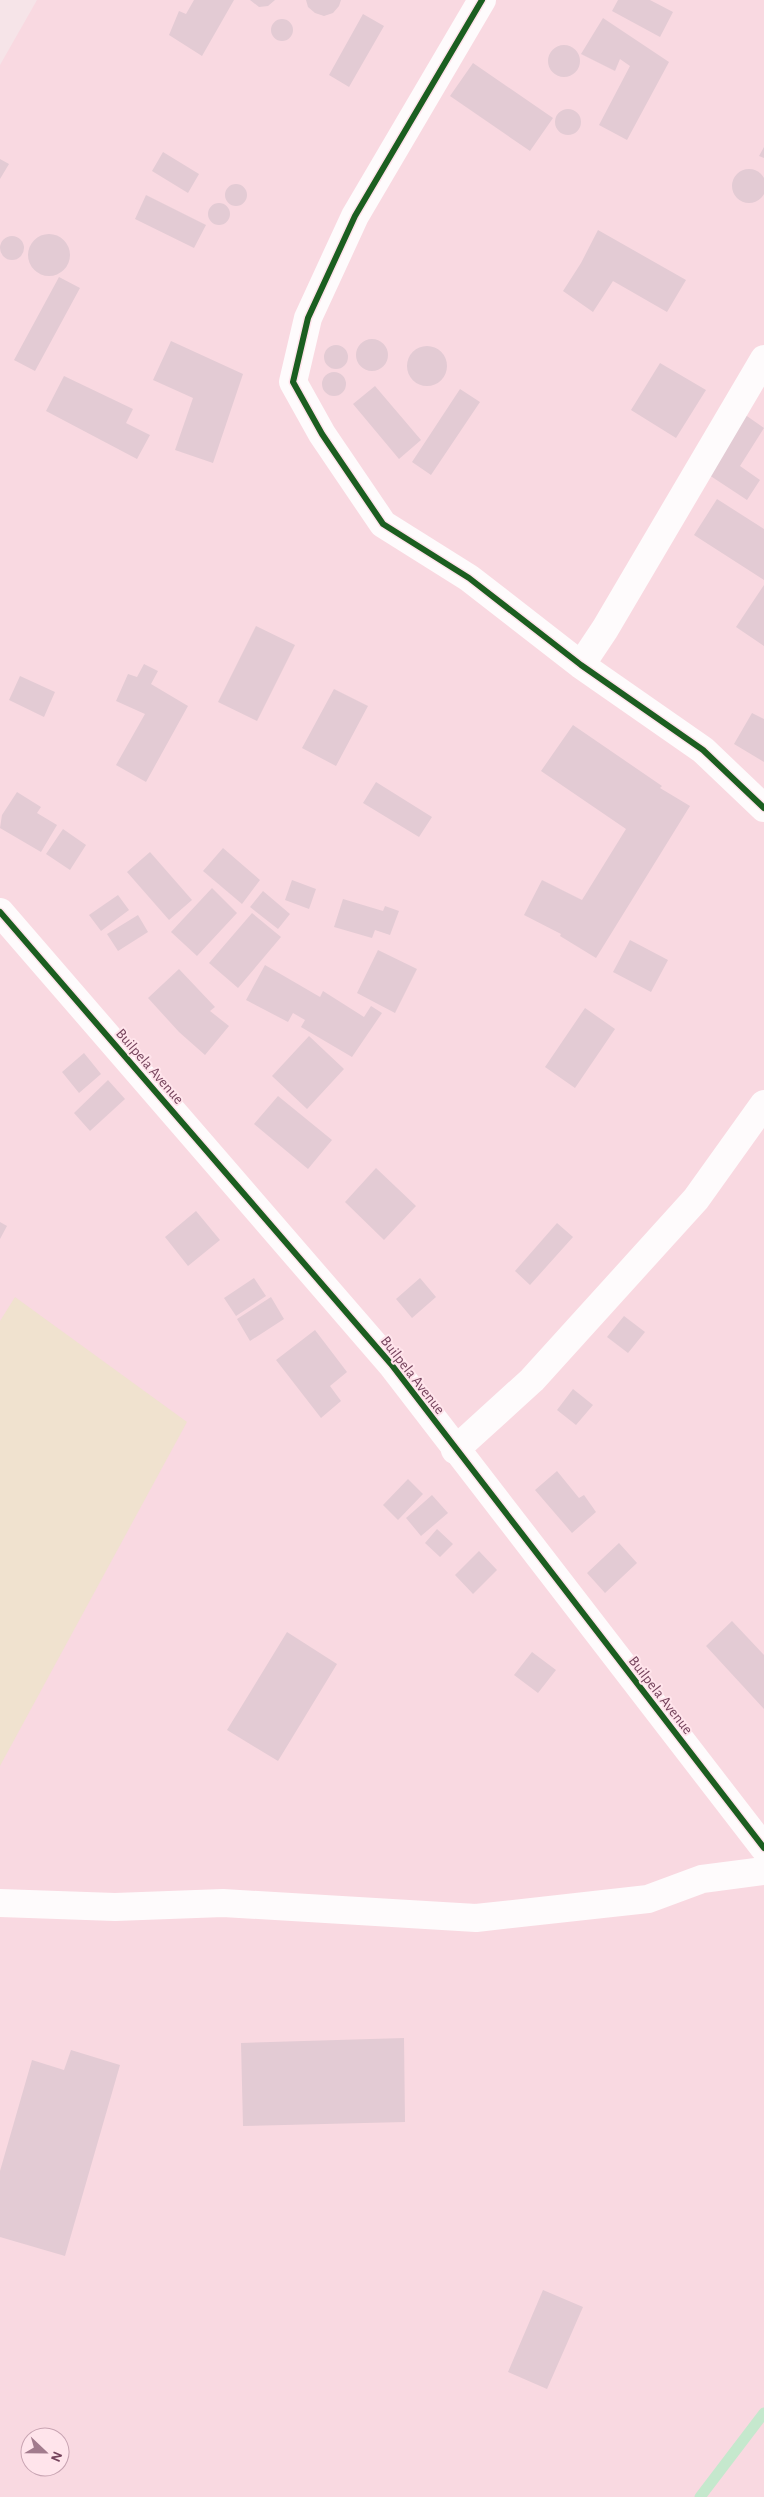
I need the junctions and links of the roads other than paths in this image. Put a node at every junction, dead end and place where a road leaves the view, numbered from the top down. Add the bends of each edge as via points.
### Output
1 (482, 0) edge
2 (764, 359) edge
3 (581, 665) junction
4 (764, 808) edge
5 (0, 912) edge
6 (764, 1104) edge
7 (455, 1450) junction
8 (764, 1848) edge
9 (764, 1871) edge
10 (0, 1903) edge

1 - 3 street via 355,216 308,318 293,382 322,434 383,524 469,578
2 - 3 street
3 - 4 street via 703,750
5 - 7 street, Builpela Avenue via 391,1364
6 - 7 street via 696,1199 532,1380
7 - 8 street, Builpela Avenue
9 - 10 street via 702,1879 648,1899 476,1918 223,1903 115,1907

